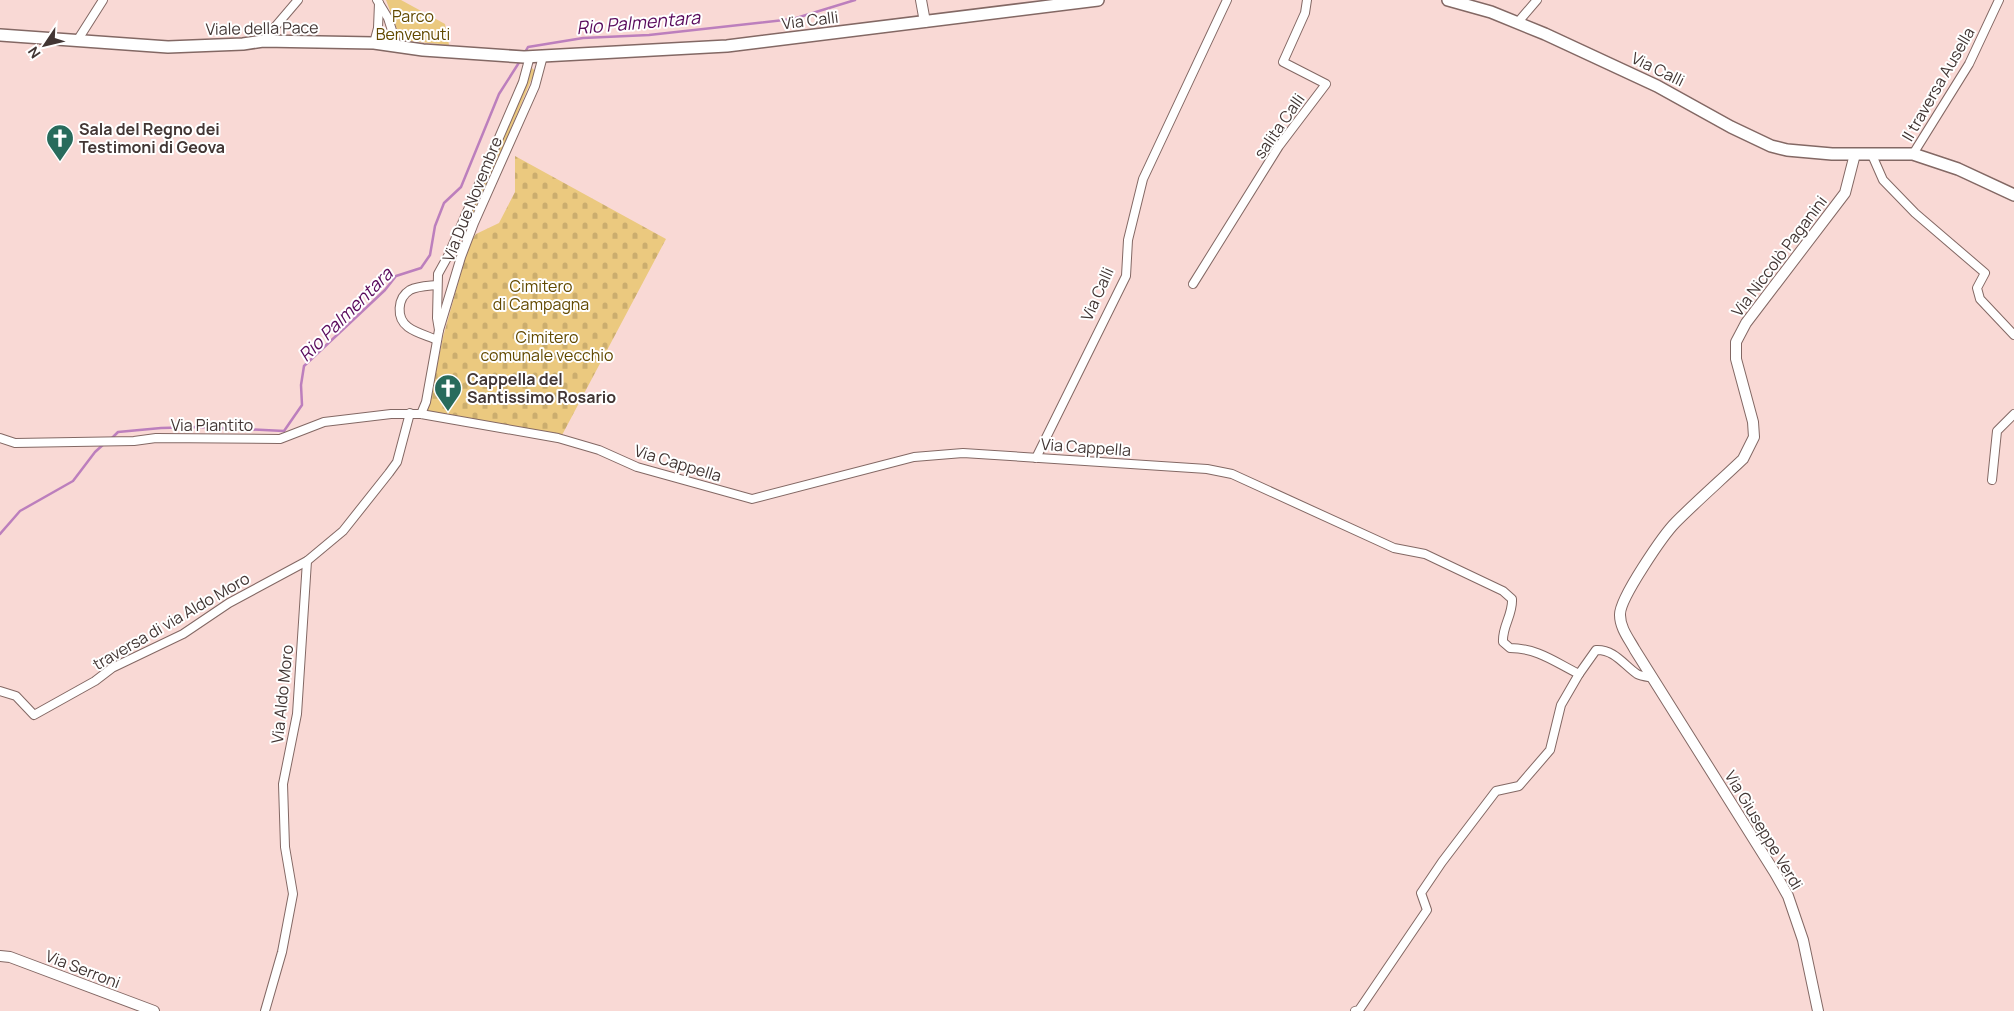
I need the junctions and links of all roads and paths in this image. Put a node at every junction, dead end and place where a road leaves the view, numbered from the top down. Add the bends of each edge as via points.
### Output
1 (103, 0) edge
2 (298, 0) edge
3 (921, 0) edge
4 (1098, 0) edge
5 (1227, 0) edge
6 (1307, 0) edge
7 (1448, 0) edge
8 (1537, 0) edge
9 (1999, 0) edge
10 (378, 1) edge
11 (925, 22) junction
12 (1518, 22) junction
13 (0, 35) edge
14 (77, 41) junction
15 (263, 41) junction
16 (374, 43) junction
17 (397, 46) junction
18 (527, 56) junction
19 (544, 56) junction
20 (1854, 154) junction
21 (1914, 154) junction
22 (1872, 155) junction
23 (2014, 195) edge
24 (1193, 284) dead end
25 (437, 285) junction
26 (439, 330) junction
27 (2014, 335) edge
28 (437, 340) junction
29 (410, 414) junction
30 (421, 414) junction
31 (2014, 414) edge
32 (0, 438) edge
33 (1036, 458) junction
34 (1992, 480) dead end
35 (307, 561) junction
36 (1579, 674) junction
37 (1653, 678) junction
38 (0, 691) edge
39 (0, 956) edge
40 (154, 1011) edge
41 (265, 1011) edge
42 (1355, 1011) edge
43 (1818, 1011) edge

1 - 14 street
2 - 15 street
3 - 11 street
4 - 11 main road, Via Calli
5 - 33 street, Via Calli via 1143,179 1128,240 1126,276
6 - 24 street, salita Calli via 1305,13 1283,62 1326,84 1279,146
7 - 12 main road, Via Calli
8 - 12 street
9 - 21 street, II traversa Ausella via 1969,64
10 - 16 street via 378,28
10 - 17 street via 388,18
11 - 19 main road, Via Calli via 727,46
12 - 20 main road, Via Calli via 1658,86 1771,146 1795,151
13 - 14 main road, Viale della Pace
14 - 15 main road, Viale della Pace via 168,47
15 - 16 main road, Viale della Pace
16 - 17 main road, Viale della Pace
17 - 18 main road, Viale della Pace via 468,54
18 - 19 main road, Via Calli
18 - 25 street, Via Due Novembre via 522,82 438,274
19 - 26 street, Via Due Novembre via 535,86 470,234
20 - 22 main road, Via Calli
20 - 37 street, Via Niccolò Paganini via 1845,193 1746,324 1736,342 1736,359 1753,422 1751,446 1743,459 1675,523 1624,600 1619,614 1621,626
21 - 22 main road, Via Calli
21 - 23 main road via 1958,169
22 - 27 street via 1883,180 1915,213 1985,273 1977,288 1980,299
25 - 26 street, Via Due Novembre
25 - 28 street via 411,290 399,308 400,316 409,328
26 - 28 street, Via Due Novembre
28 - 30 street, Via Due Novembre
29 - 30 street, Via Piantito
29 - 32 street, Via Piantito via 324,422 280,439 156,438 15,443
29 - 35 street via 397,462 390,473 343,531
30 - 33 street, Via Cappella via 558,438 599,450 637,467 752,499 914,457 963,453
31 - 34 street via 1997,431
33 - 36 street, Via Cappella via 1207,469 1232,474 1394,548 1425,554 1503,591 1512,599 1512,609 1502,633 1503,642 1510,648 1538,652
35 - 38 street, traversa di via Aldo Moro via 229,603 183,634 112,668 95,681 34,714 16,696
35 - 41 street, Via Aldo Moro via 297,714 283,784 285,847 293,894 282,952
36 - 37 street via 1596,650 1603,650 1624,661 1638,675
36 - 42 street via 1561,705 1550,750 1519,786 1496,791 1442,862 1422,893 1426,910 1359,1010
37 - 43 street, Via Giuseppe Verdi via 1788,896 1803,940
39 - 40 street, Via Serroni

